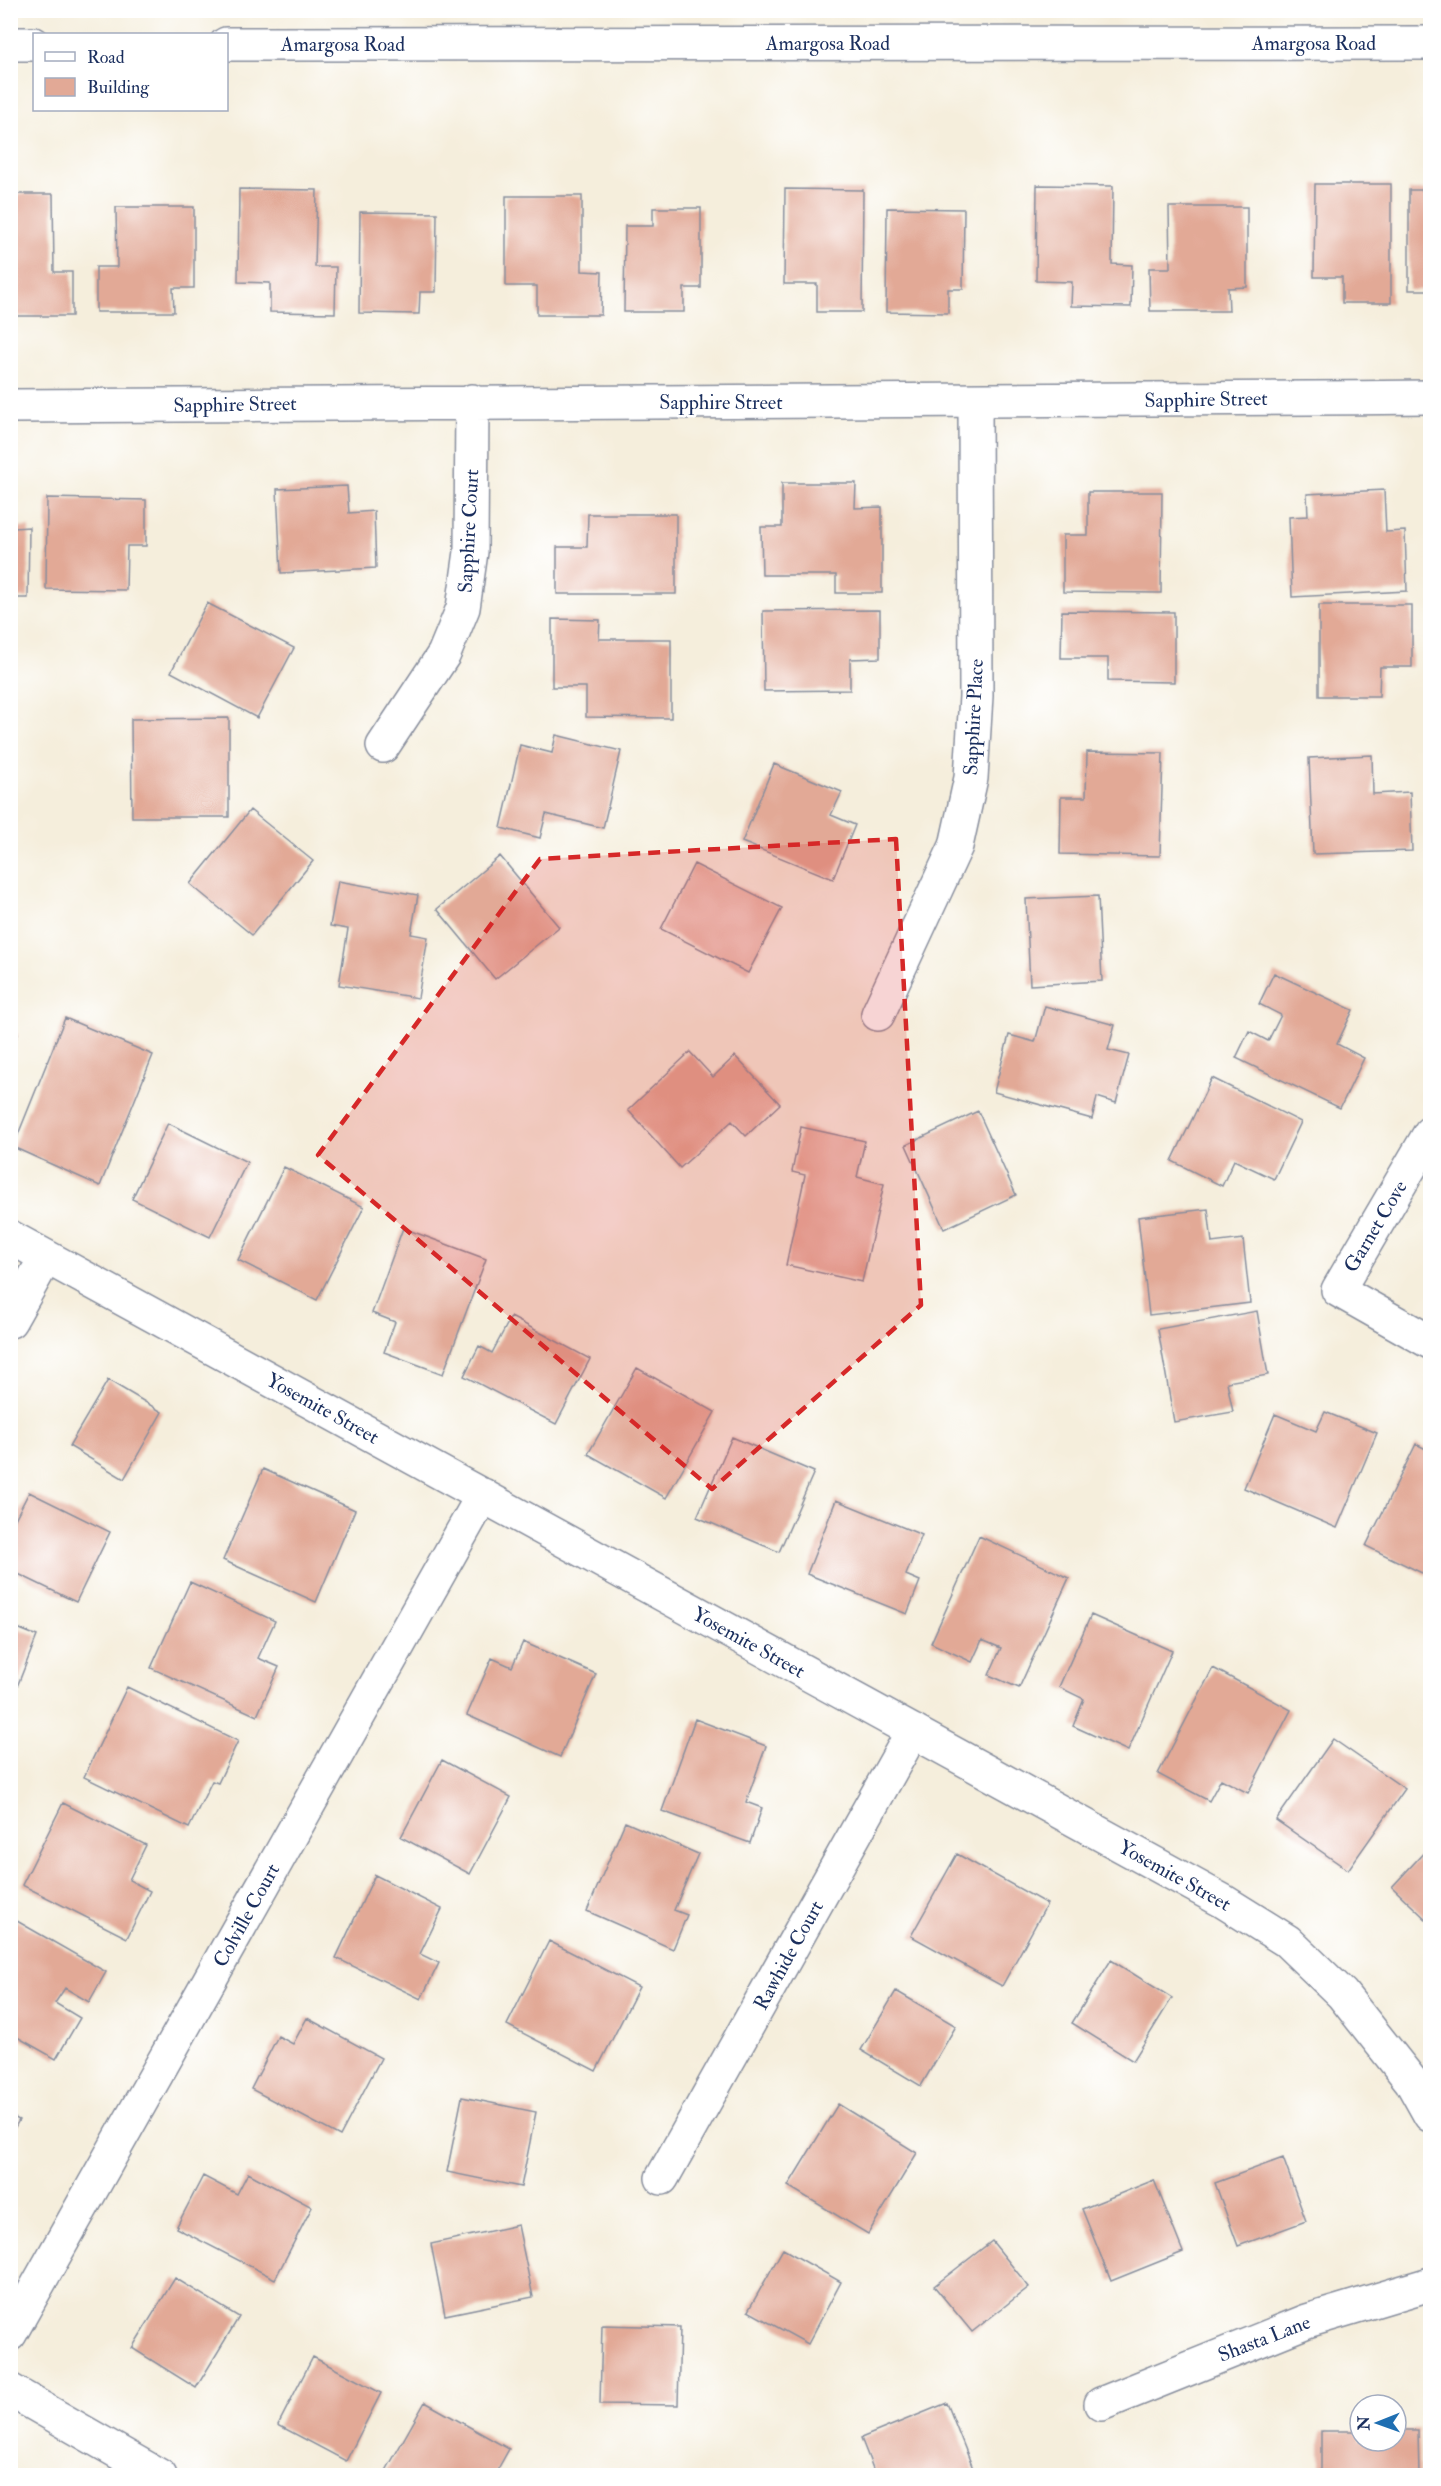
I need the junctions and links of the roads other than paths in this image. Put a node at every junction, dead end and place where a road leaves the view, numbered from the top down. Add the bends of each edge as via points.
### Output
1 (1431, 43) edge
2 (10, 44) edge
3 (33, 44) edge
4 (228, 44) edge
5 (1431, 397) edge
6 (472, 401) junction
7 (975, 402) junction
8 (10, 406) edge
9 (383, 746) dead end
10 (878, 1014) dead end
11 (1431, 1133) edge
12 (10, 1237) edge
13 (46, 1257) junction
14 (10, 1321) edge
15 (1431, 1342) edge
16 (483, 1495) junction
17 (913, 1731) junction
18 (1431, 2115) edge
19 (662, 2178) dead end
20 (1431, 2284) edge
21 (10, 2334) edge
22 (10, 2390) edge
23 (1101, 2404) dead end
24 (160, 2475) edge

1 - 4 street, Amargosa Road
2 - 3 street
5 - 7 street, Sapphire Street
6 - 7 street, Sapphire Street
6 - 8 street, Sapphire Street
6 - 9 street, Sapphire Court via 471,552 463,608 444,654
7 - 10 street, Sapphire Place via 976,696 971,777 956,846
11 - 15 street, Garnet Cove via 1338,1290
12 - 13 street, Yosemite Street
13 - 14 street
13 - 16 street, Yosemite Street
16 - 17 street, Yosemite Street
16 - 21 street, Colville Court
17 - 18 street, Yosemite Street via 1223,1901 1287,1941 1342,1994 1411,2081
17 - 19 street, Rawhide Court
20 - 23 street, Shasta Lane via 1307,2321
22 - 24 street

